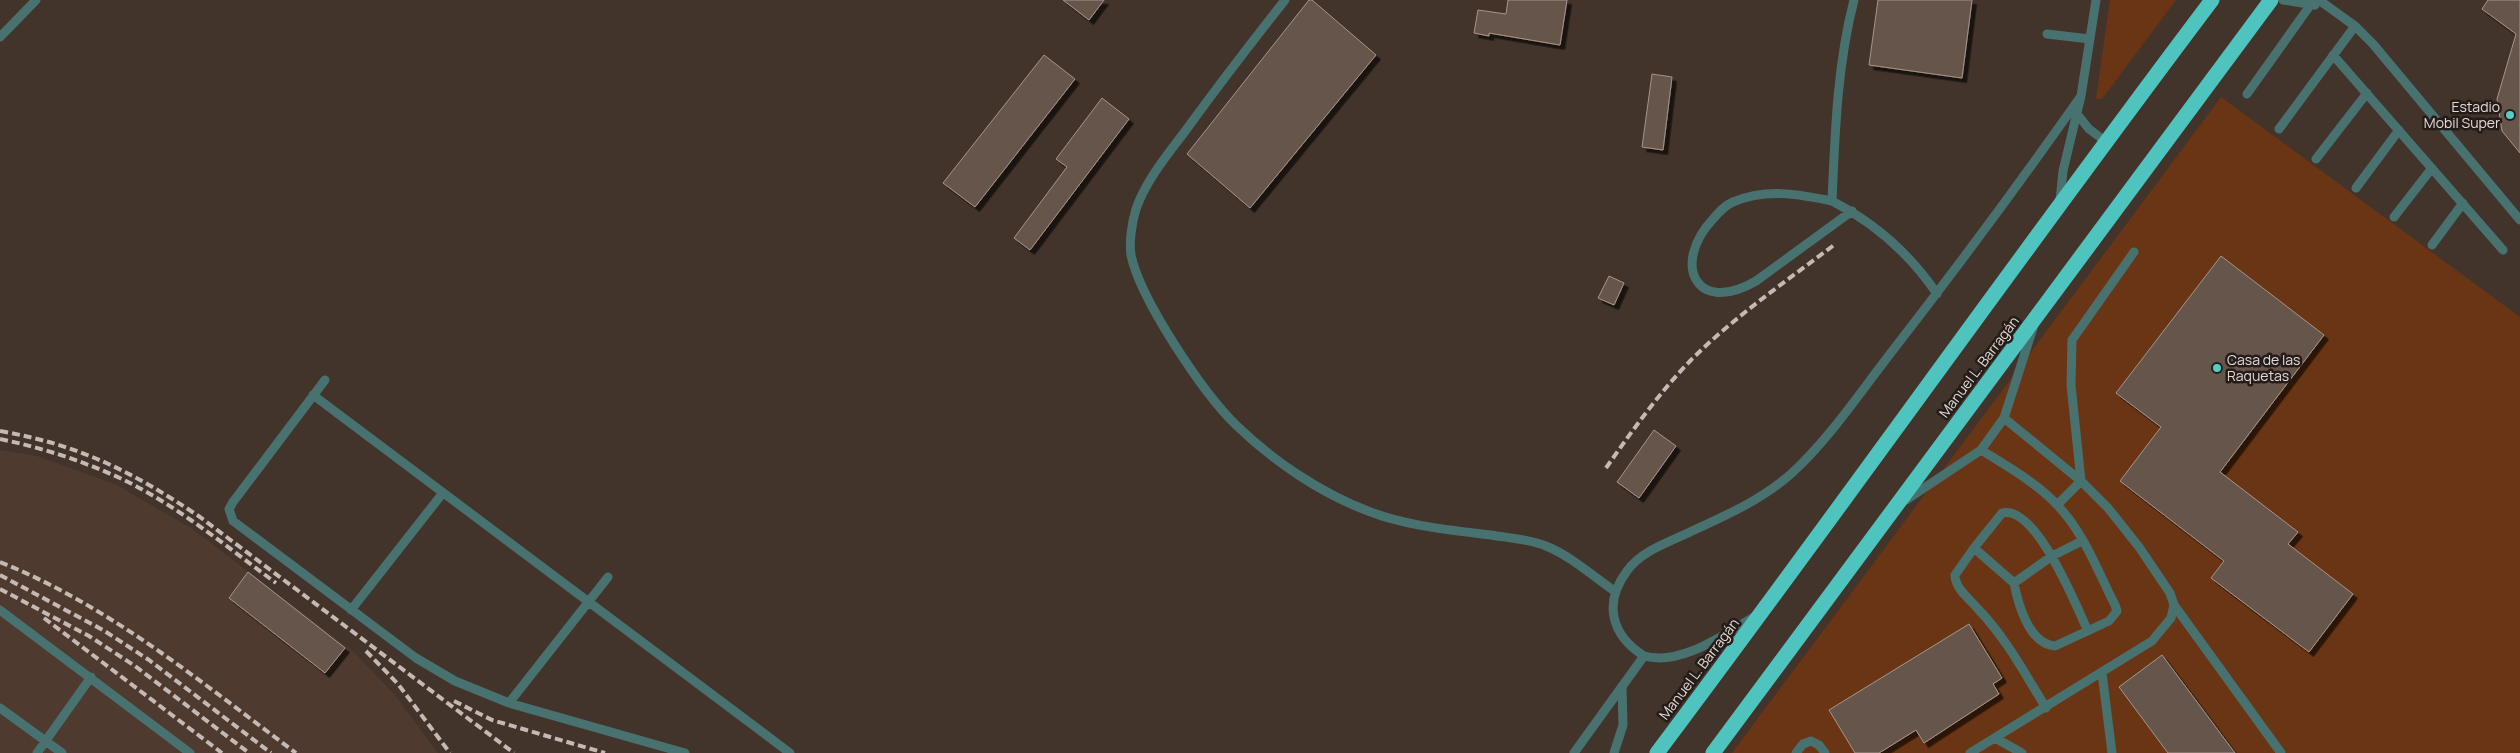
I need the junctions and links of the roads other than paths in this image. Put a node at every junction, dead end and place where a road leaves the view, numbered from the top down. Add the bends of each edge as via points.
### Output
1 (36, 0) edge
2 (1285, 0) edge
3 (1854, 0) edge
4 (2096, 0) edge
5 (2212, 0) edge
6 (2270, 0) edge
7 (2283, 0) edge
8 (2316, 2) edge
9 (2355, 26) junction
10 (2047, 34) dead end
11 (0, 37) edge
12 (2090, 39) junction
13 (2334, 55) junction
14 (2367, 93) junction
15 (2247, 94) dead end
16 (2081, 96) junction
17 (2077, 114) junction
18 (2279, 129) dead end
19 (2399, 130) junction
20 (2105, 141) junction
21 (2316, 159) dead end
22 (2432, 168) junction
23 (2356, 188) dead end
24 (1832, 202) junction
25 (2463, 203) junction
26 (2059, 206) junction
27 (1852, 211) junction
28 (2394, 217) dead end
29 (2520, 220) edge
30 (2432, 245) dead end
31 (2503, 250) dead end
32 (2134, 252) dead end
33 (1937, 294) junction
34 (2036, 318) junction
35 (325, 380) dead end
36 (314, 395) junction
37 (2004, 418) junction
38 (1981, 450) junction
39 (2081, 481) junction
40 (442, 494) junction
41 (2057, 505) junction
42 (1896, 506) junction
43 (2082, 541) junction
44 (1974, 548) junction
45 (2052, 556) junction
46 (608, 577) dead end
47 (2014, 582) junction
48 (1616, 592) junction
49 (588, 602) junction
50 (2174, 605) junction
51 (0, 610) edge
52 (351, 610) junction
53 (1763, 612) junction
54 (2088, 631) junction
55 (1644, 656) junction
56 (2102, 673) junction
57 (92, 678) junction
58 (1622, 686) junction
59 (509, 703) junction
60 (0, 708) edge
61 (2046, 708) junction
62 (1995, 738) junction
63 (45, 741) junction
64 (37, 753) edge
65 (62, 753) edge
66 (190, 753) edge
67 (685, 753) edge
68 (790, 753) edge
69 (1574, 753) edge
70 (1614, 753) edge
71 (1657, 753) edge
72 (1713, 753) edge
73 (1796, 753) edge
74 (1825, 753) edge
75 (1970, 753) edge
76 (2022, 753) edge
77 (2112, 753) edge
78 (2280, 753) edge

1 - 11 lane
2 - 48 lane via 1163,162 1136,209 1131,231 1131,254 1153,308 1200,382 1234,424 1262,448 1333,495 1368,512 1406,523 1522,539 1545,546
3 - 24 lane via 1841,70
4 - 12 lane
5 - 20 highway, Manuel L. Barragán
6 - 34 highway, Manuel L. Barragán
7 - 8 lane
8 - 9 lane
8 - 15 lane
9 - 13 lane
9 - 29 lane
10 - 12 lane
12 - 16 lane
13 - 14 lane
13 - 18 lane
14 - 19 lane
14 - 21 lane
16 - 17 lane
16 - 33 lane
17 - 20 lane
17 - 26 lane via 2063,171
19 - 22 lane
19 - 23 lane
20 - 26 highway, Manuel L. Barragán
22 - 25 lane
22 - 28 lane
24 - 27 lane
24 - 27 lane via 1774,193 1731,203 1709,223 1697,241 1691,264 1696,280 1713,292 1724,294 1738,290 1756,281
25 - 30 lane
25 - 31 lane
26 - 53 highway, Manuel L. Barragán
27 - 33 lane via 1904,253
32 - 39 lane via 2072,340 2071,385
33 - 48 lane via 1832,428 1792,473 1752,502 1649,552 1627,571
34 - 37 lane
34 - 42 highway, Manuel L. Barragán
35 - 36 lane
36 - 40 lane
36 - 52 lane via 233,502 229,515 237,526
37 - 38 lane
37 - 39 lane
38 - 41 lane via 2013,470
38 - 42 lane
39 - 41 lane
39 - 50 lane via 2108,508 2139,548 2170,592
40 - 49 lane
40 - 52 lane
41 - 43 lane
42 - 72 highway, Manuel L. Barragán
43 - 45 lane
43 - 54 lane via 2117,611 2109,621
44 - 45 lane via 1998,517 2007,512 2019,516 2034,530
44 - 47 lane
44 - 61 lane via 1955,575 1957,586 1989,620
45 - 47 lane
45 - 54 lane
46 - 49 lane
47 - 54 lane via 2020,608 2040,641 2047,646 2055,646
48 - 55 lane via 1615,625 1623,638
49 - 59 lane
49 - 68 lane
50 - 56 lane via 2171,618 2152,641
50 - 78 lane
51 - 57 lane
52 - 59 lane via 438,671 476,691
53 - 55 lane via 1692,650 1667,658
53 - 71 highway, Manuel L. Barragán
55 - 58 lane
56 - 61 lane
56 - 77 lane
57 - 63 lane
57 - 66 lane
58 - 69 lane
58 - 70 lane via 1623,726
59 - 67 lane
60 - 63 lane
61 - 62 lane
62 - 75 lane
62 - 76 lane
63 - 64 lane
63 - 65 lane
73 - 74 lane via 1803,744 1811,741

